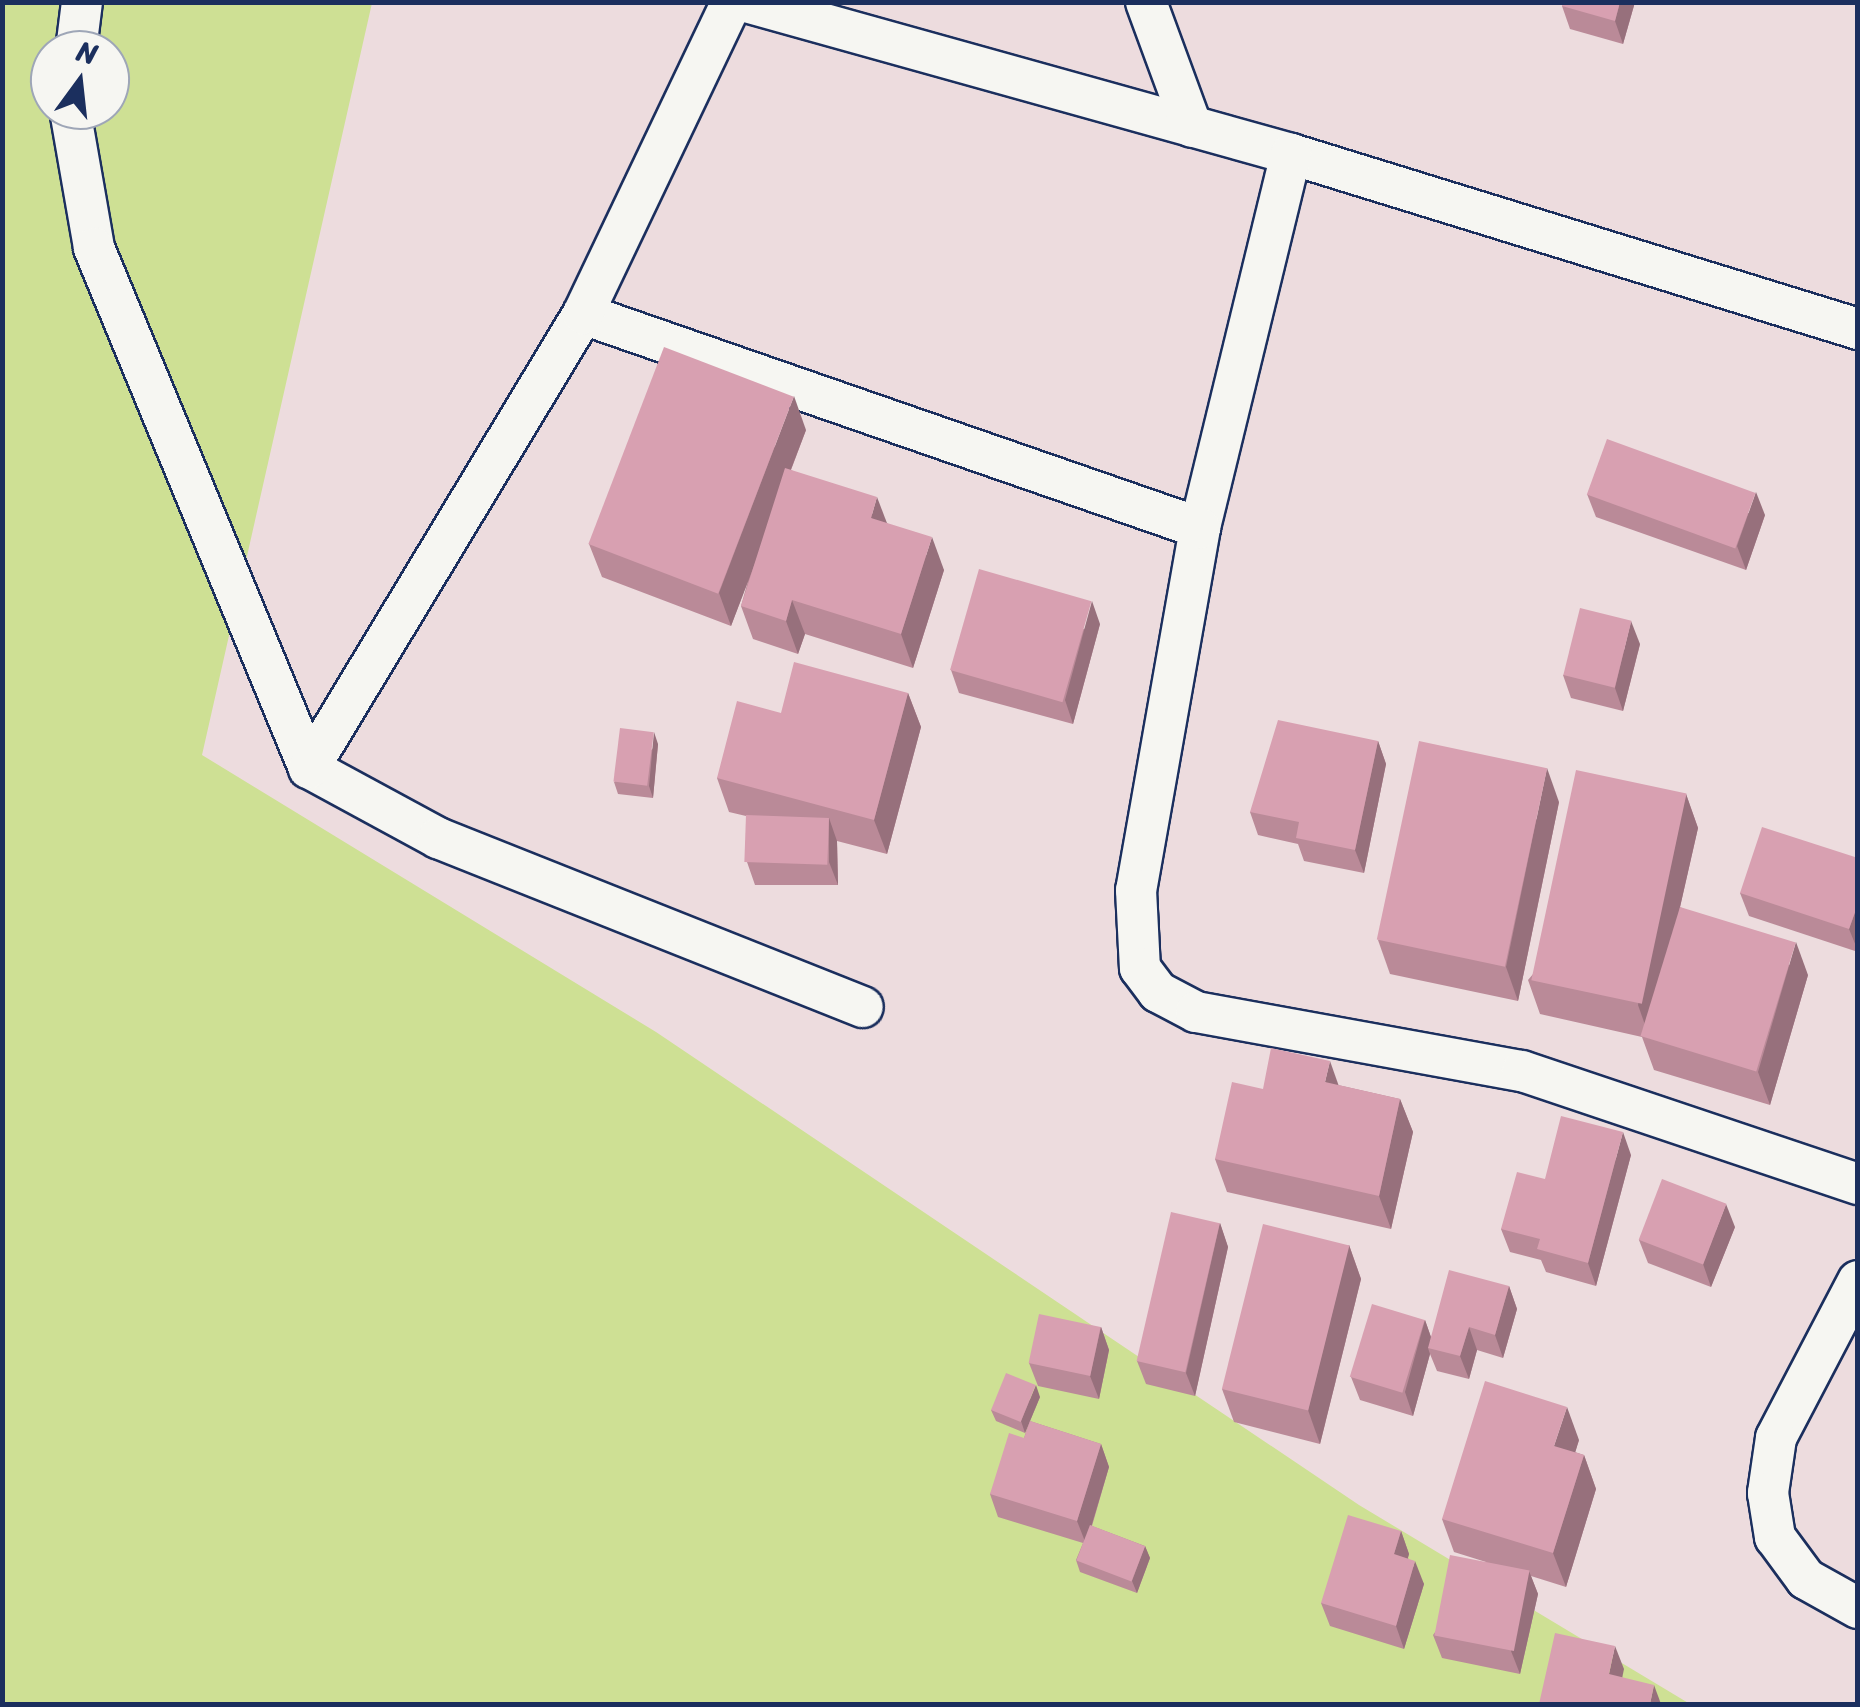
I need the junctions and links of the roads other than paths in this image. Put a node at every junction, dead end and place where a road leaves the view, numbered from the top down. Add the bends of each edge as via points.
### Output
1 (82, 2) edge
2 (732, 2) edge
3 (746, 2) edge
4 (1146, 2) edge
5 (78, 30) edge
6 (1192, 127) junction
7 (73, 130) edge
8 (1290, 154) junction
9 (583, 314) junction
10 (1858, 329) edge
11 (1200, 528) junction
12 (309, 768) junction
13 (863, 1007) dead end
14 (1858, 1184) edge
15 (1858, 1281) edge
16 (1858, 1608) edge

1 - 5 street
2 - 9 street
3 - 6 street
4 - 6 street
6 - 8 street
7 - 12 street via 94,248
8 - 10 street
8 - 11 street
9 - 11 street
9 - 12 street
11 - 14 street via 1134,917 1140,968 1158,992 1255,1024 1522,1071
12 - 13 street via 438,838
15 - 16 street via 1776,1438 1768,1493 1775,1537 1806,1580

